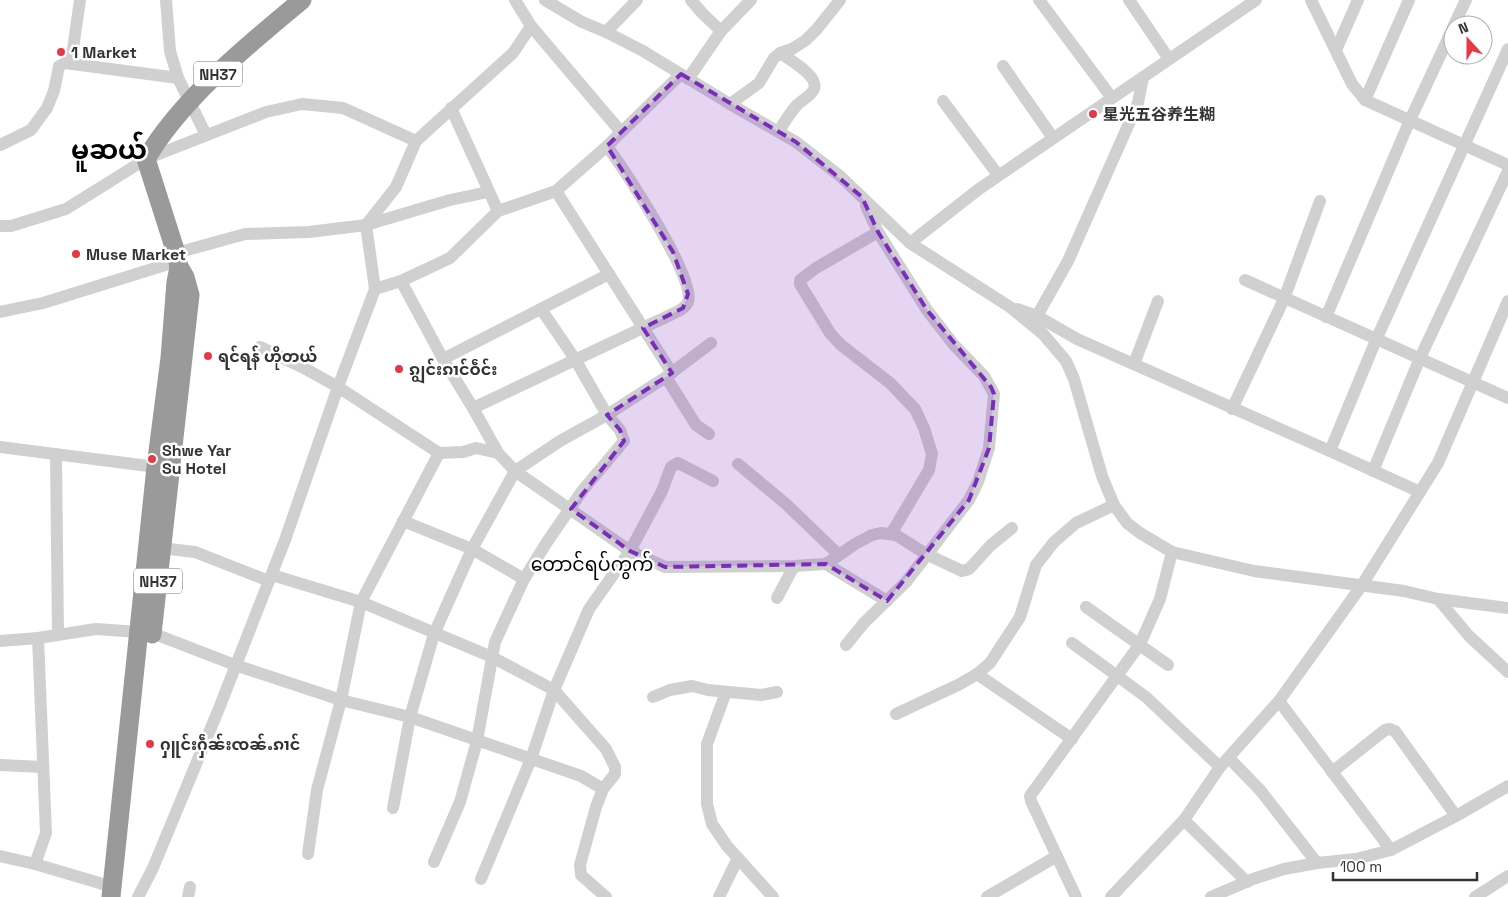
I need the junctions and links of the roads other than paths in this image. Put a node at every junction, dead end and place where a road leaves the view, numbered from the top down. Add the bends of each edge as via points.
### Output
1 (80, 0) edge
2 (166, 0) edge
3 (302, 0) edge
4 (515, 0) edge
5 (545, 0) edge
6 (637, 0) edge
7 (691, 0) edge
8 (751, 0) edge
9 (840, 0) edge
10 (1039, 0) edge
11 (1129, 0) edge
12 (1256, 0) edge
13 (1311, 0) edge
14 (1358, 0) edge
15 (1409, 0) edge
16 (1466, 0) edge
17 (1459, 15) edge
18 (531, 26) junction
19 (721, 31) junction
20 (606, 32) junction
21 (1508, 49) edge
22 (1336, 50) junction
23 (1443, 50) edge
24 (780, 53) junction
25 (1169, 59) junction
26 (71, 63) junction
27 (1003, 66) dead end
28 (684, 76) junction
29 (1143, 77) junction
30 (178, 78) junction
31 (1112, 98) junction
32 (1365, 100) junction
33 (943, 101) dead end
34 (190, 103) junction
35 (730, 104) junction
36 (451, 108) junction
37 (1410, 120) junction
38 (621, 132) junction
39 (779, 132) junction
40 (206, 135) junction
41 (1053, 138) junction
42 (416, 141) junction
43 (0, 145) edge
44 (607, 146) junction
45 (1465, 146) junction
46 (146, 159) junction
47 (1508, 165) edge
48 (1508, 171) edge
49 (998, 176) junction
50 (556, 191) junction
51 (488, 192) junction
52 (862, 197) junction
53 (1320, 202) dead end
54 (498, 211) junction
55 (366, 225) junction
56 (0, 226) edge
57 (878, 232) junction
58 (910, 243) junction
59 (178, 260) junction
60 (609, 274) junction
61 (1245, 280) dead end
62 (401, 281) junction
63 (375, 289) junction
64 (1284, 299) junction
65 (1158, 301) dead end
66 (1508, 301) edge
67 (1010, 307) junction
68 (542, 309) junction
69 (0, 312) edge
70 (1037, 316) junction
71 (1326, 317) junction
72 (643, 328) junction
73 (1376, 340) junction
74 (711, 344) dead end
75 (260, 347) dead end
76 (1420, 358) junction
77 (443, 359) junction
78 (575, 359) junction
79 (1134, 364) junction
80 (669, 375) junction
81 (1473, 382) junction
82 (338, 387) junction
83 (1508, 398) edge
84 (473, 408) junction
85 (1232, 409) junction
86 (607, 415) junction
87 (710, 434) dead end
88 (0, 447) edge
89 (1330, 451) junction
90 (439, 453) junction
91 (498, 453) junction
92 (56, 454) junction
93 (738, 464) dead end
94 (163, 468) junction
95 (515, 471) junction
96 (1372, 471) junction
97 (713, 481) dead end
98 (1420, 492) junction
99 (1114, 505) junction
100 (571, 509) junction
101 (403, 521) junction
102 (1012, 528) dead end
103 (891, 534) junction
104 (161, 548) junction
105 (472, 549) junction
106 (630, 550) junction
107 (1172, 552) junction
108 (926, 554) junction
109 (839, 555) junction
110 (826, 564) junction
111 (794, 566) junction
112 (270, 578) junction
113 (524, 579) junction
114 (1362, 585) junction
115 (777, 598) dead end
116 (1438, 599) junction
117 (887, 601) junction
118 (361, 602) junction
119 (1086, 607) dead end
120 (1508, 608) edge
121 (145, 632) junction
122 (434, 634) junction
123 (58, 635) junction
124 (38, 638) junction
125 (0, 642) edge
126 (1072, 644) dead end
127 (1140, 644) junction
128 (846, 645) dead end
129 (492, 657) junction
130 (235, 665) junction
131 (1168, 665) dead end
132 (1508, 672) edge
133 (977, 674) junction
134 (1117, 676) junction
135 (554, 690) junction
136 (726, 692) junction
137 (777, 692) dead end
138 (653, 698) dead end
139 (341, 700) junction
140 (1279, 701) junction
141 (896, 714) dead end
142 (410, 717) junction
143 (1072, 739) junction
144 (477, 741) junction
145 (531, 759) junction
146 (1224, 763) junction
147 (0, 765) edge
148 (43, 767) junction
149 (1332, 772) junction
150 (1508, 786) edge
151 (602, 790) junction
152 (393, 808) dead end
153 (1456, 816) junction
154 (1184, 820) junction
155 (1391, 850) junction
156 (308, 854) dead end
157 (0, 856) edge
158 (1057, 856) junction
159 (738, 858) junction
160 (434, 862) dead end
161 (1317, 863) junction
162 (36, 864) junction
163 (1508, 876) edge
164 (481, 879) dead end
165 (1247, 882) junction
166 (127, 895) edge
167 (606, 897) edge
168 (719, 897) edge
169 (773, 897) edge
170 (987, 897) edge
171 (1076, 897) edge
172 (1111, 897) edge
173 (1211, 897) edge
174 (1474, 897) edge

1 - 26 street
2 - 30 street via 170,50
3 - 34 highway, NH37 via 223,68
4 - 18 street
5 - 20 street
6 - 20 street
7 - 19 street
8 - 19 street
9 - 24 street via 806,40
10 - 31 street
11 - 25 street
12 - 25 street
13 - 22 street
14 - 22 street
15 - 32 street
16 - 17 street
18 - 36 street via 514,53
18 - 38 street
19 - 28 street
20 - 28 street
21 - 45 street
22 - 32 street via 1352,84
23 - 37 street
24 - 35 street via 759,83
24 - 39 street via 798,65 814,82 814,88 790,114
25 - 29 street
26 - 30 street
26 - 43 street via 59,66 47,108 31,130
27 - 41 street
28 - 35 street
28 - 38 street
29 - 31 street
29 - 70 street via 1138,102 1068,261
30 - 34 street
31 - 41 street
32 - 37 street
33 - 49 street
34 - 40 street
34 - 46 highway, NH37 via 158,138
35 - 39 street
36 - 42 street
36 - 51 street
37 - 45 street
37 - 71 street
38 - 44 street
39 - 52 street via 840,176
40 - 42 street via 266,112 302,104 343,108
40 - 46 street
41 - 49 street
42 - 55 street via 396,187
44 - 50 street
44 - 72 street via 629,177 672,252 688,294 688,302 683,308
45 - 47 street
45 - 73 street
46 - 56 street via 66,209 11,226
46 - 59 highway, NH37
48 - 76 street
49 - 58 street
50 - 54 street
50 - 60 street
51 - 54 street
51 - 55 street
52 - 57 street
52 - 58 street
53 - 64 street
54 - 62 street via 450,258
55 - 59 street via 309,232 245,234
55 - 63 street
57 - 103 street via 816,268 800,280 800,284 830,333 890,383 914,409 924,428 932,454 929,470
57 - 108 street via 927,310 984,376 994,394 990,448 978,482 969,500
58 - 67 street
59 - 69 street via 43,303
59 - 94 highway, NH37
60 - 68 street
60 - 72 street
61 - 64 street
62 - 63 street
62 - 77 street
63 - 82 street
64 - 71 street
64 - 85 street
65 - 79 street
66 - 81 street
67 - 70 street
67 - 99 street via 1043,334 1066,361
68 - 77 street
68 - 78 street
70 - 79 street via 1077,339
71 - 73 street
72 - 78 street
72 - 80 street
73 - 76 street
73 - 89 street
74 - 80 street
75 - 82 street
76 - 81 street
76 - 96 street
77 - 84 street
78 - 84 street
78 - 86 street
79 - 85 street
80 - 86 street
80 - 87 street via 696,425
81 - 83 street
81 - 98 street via 1438,464
82 - 90 street
82 - 112 street
84 - 91 street
85 - 89 street
86 - 95 street via 560,440
86 - 100 street via 620,430 624,441
88 - 92 street
89 - 96 street
90 - 91 street via 476,448
90 - 101 street
91 - 95 street
92 - 94 street
92 - 123 street
93 - 109 street
94 - 104 highway, NH37
94 - 121 highway, NH37
95 - 100 street
95 - 105 street
96 - 98 street
97 - 106 street via 678,463 674,464
98 - 114 street
99 - 107 street via 1127,523
99 - 133 street via 1076,523 1054,542 1036,565 1020,617 990,663
100 - 106 street
100 - 113 street
101 - 105 street
101 - 118 street
102 - 108 street via 991,545 969,570 959,570
103 - 108 street
103 - 109 street via 872,535
104 - 112 street via 195,552
104 - 121 highway, NH37
105 - 113 street
105 - 122 street
106 - 111 street via 664,567
106 - 135 street via 589,609
107 - 114 street via 1254,571
107 - 127 street via 1160,599
108 - 117 street
109 - 110 street
110 - 111 street
110 - 117 street
111 - 115 street
112 - 118 street
112 - 130 street
113 - 129 street via 495,642
114 - 116 street
114 - 140 street
116 - 120 street
116 - 132 street via 1469,636
117 - 128 street
118 - 122 street
118 - 139 street
119 - 127 street
121 - 123 street via 96,629
121 - 130 street
121 - 166 highway, NH37
122 - 129 street
122 - 142 street
123 - 124 street
124 - 125 street
124 - 148 street
126 - 134 street
127 - 131 street
127 - 134 street
129 - 135 street
129 - 144 street
130 - 139 street
130 - 166 street via 157,858
133 - 141 street
133 - 143 street
134 - 143 street
134 - 146 street
135 - 145 street
135 - 151 street via 606,749 613,762 615,774
136 - 137 street via 761,695
136 - 138 street via 692,686 670,690
136 - 159 street via 707,744 707,804 712,824
139 - 142 street
139 - 156 street via 316,790
140 - 146 street
140 - 149 street
142 - 144 street
142 - 152 street
143 - 158 street via 1030,796
144 - 145 street
144 - 160 street via 460,802
145 - 151 street via 582,776
145 - 164 street
146 - 154 street
146 - 161 street via 1260,790
147 - 148 street
148 - 162 street via 46,833
149 - 153 street via 1390,729 1395,731
149 - 155 street
150 - 153 street
151 - 167 street via 580,865 581,875
153 - 155 street
154 - 165 street
154 - 172 street
155 - 161 street via 1356,859
157 - 162 street
158 - 170 street
158 - 171 street
159 - 168 street
159 - 169 street
161 - 165 street via 1284,869
162 - 166 street
163 - 174 street
165 - 173 street

